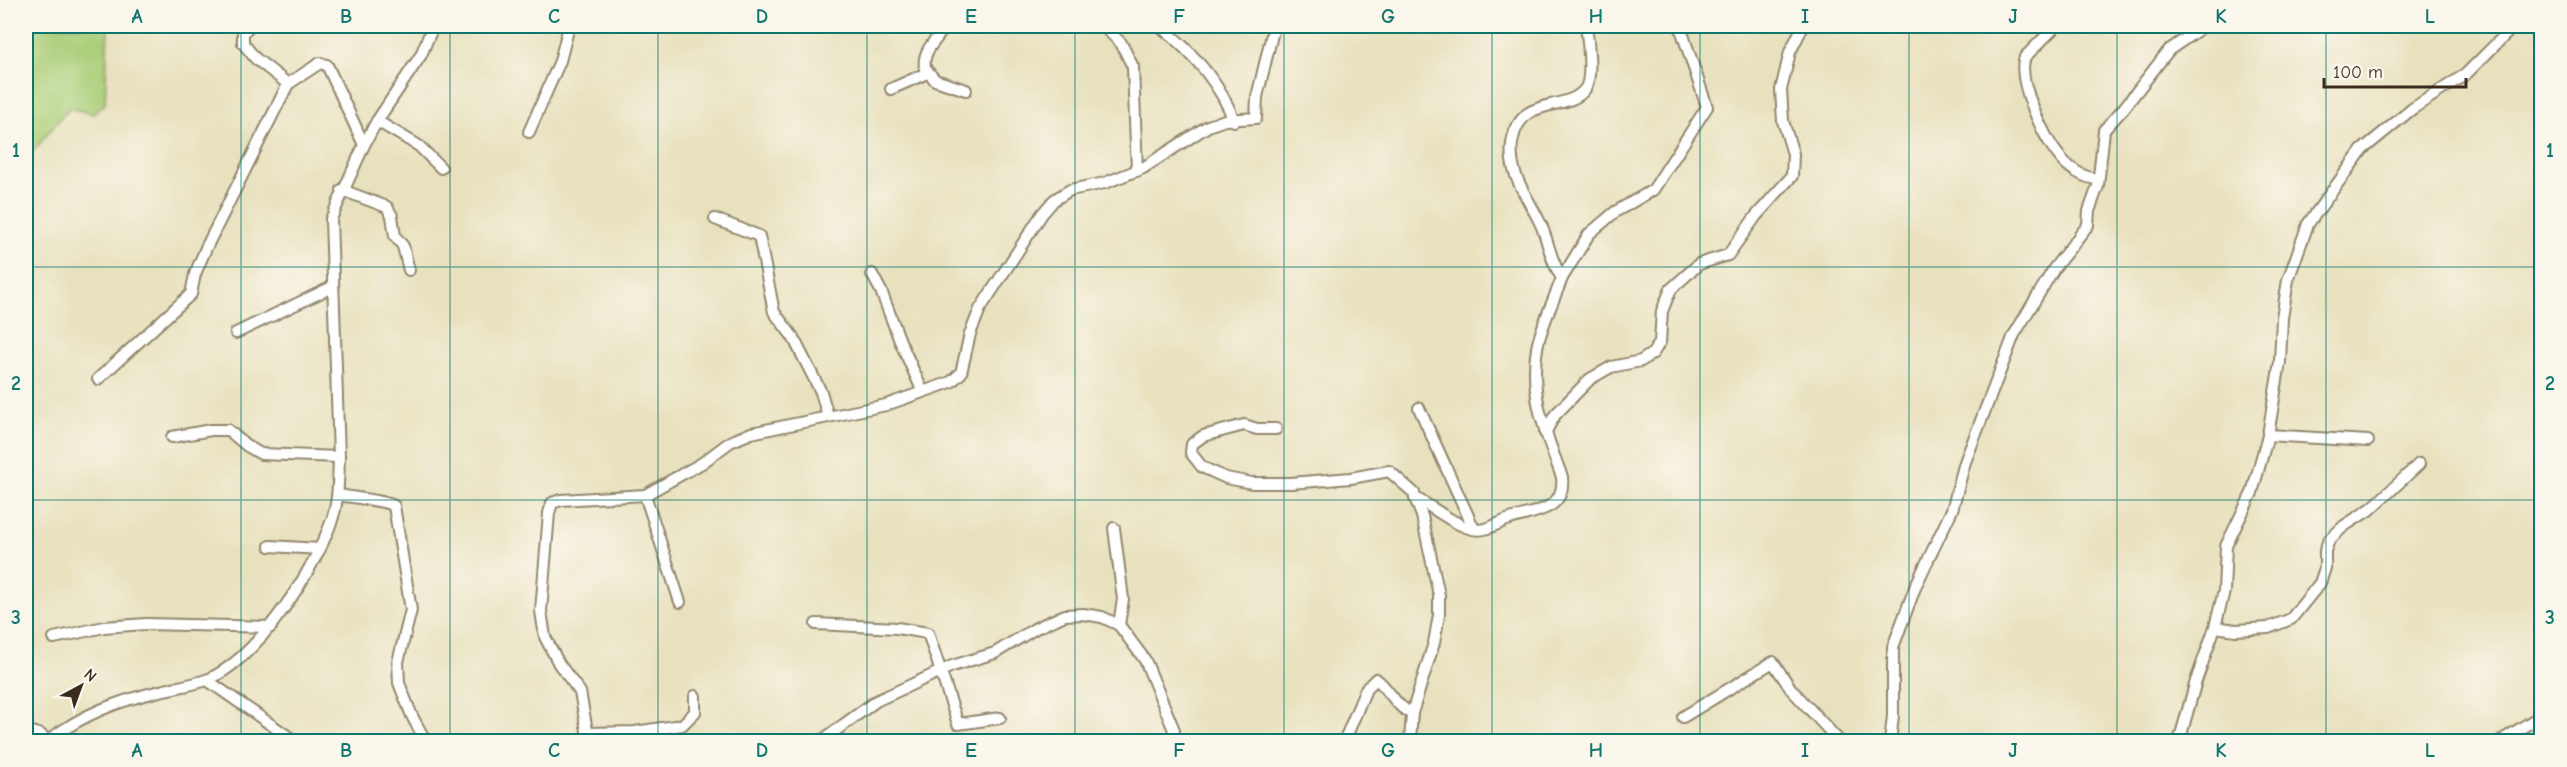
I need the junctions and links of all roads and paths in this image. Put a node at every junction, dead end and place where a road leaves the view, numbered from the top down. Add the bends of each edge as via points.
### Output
1 (249, 26) edge
2 (433, 26) edge
3 (569, 26) edge
4 (945, 26) edge
5 (1103, 26) edge
6 (1160, 26) edge
7 (1274, 26) edge
8 (1586, 26) edge
9 (1680, 26) edge
10 (1803, 26) edge
11 (2056, 26) edge
12 (2514, 26) edge
13 (2201, 27) dead end
14 (927, 73) junction
15 (288, 84) junction
16 (891, 89) dead end
17 (966, 90) dead end
18 (377, 121) junction
19 (1234, 121) junction
20 (529, 132) dead end
21 (364, 145) junction
22 (441, 168) dead end
23 (1137, 171) junction
24 (2098, 179) junction
25 (342, 190) junction
26 (715, 219) dead end
27 (409, 270) dead end
28 (872, 274) dead end
29 (1562, 278) junction
30 (332, 287) junction
31 (236, 333) dead end
32 (98, 379) dead end
33 (923, 392) junction
34 (1419, 408) dead end
35 (828, 416) junction
36 (1276, 429) dead end
37 (1545, 433) junction
38 (2268, 435) junction
39 (172, 437) dead end
40 (2368, 441) dead end
41 (339, 457) junction
42 (2419, 464) dead end
43 (338, 495) junction
44 (645, 495) junction
45 (1415, 498) junction
46 (1114, 528) dead end
47 (1474, 530) junction
48 (270, 546) dead end
49 (320, 549) junction
50 (680, 602) dead end
51 (816, 624) dead end
52 (1119, 625) junction
53 (271, 627) junction
54 (2215, 627) junction
55 (54, 638) dead end
56 (941, 672) junction
57 (207, 680) junction
58 (695, 696) dead end
59 (1412, 713) junction
60 (2541, 715) edge
61 (1683, 717) dead end
62 (1000, 718) dead end
63 (26, 730) edge
64 (1174, 730) dead end
65 (588, 737) edge
66 (49, 741) edge
67 (296, 741) edge
68 (426, 741) edge
69 (820, 741) edge
70 (1344, 741) edge
71 (1410, 741) edge
72 (1840, 741) edge
73 (1890, 741) edge
74 (2179, 741) edge
75 (2499, 741) edge

1 - 15 street via 243,33 243,43 255,58
2 - 18 street via 421,56
3 - 20 street via 560,61
4 - 14 street via 925,55
5 - 23 street via 1121,43 1133,67
6 - 19 street via 1196,58
7 - 19 street via 1257,97 1256,118
8 - 29 street via 1586,88 1576,96 1529,113 1517,124 1510,155 1515,176
9 - 29 street via 1707,107 1653,190 1615,212 1589,234
10 - 37 street via 1790,52 1781,90 1783,121 1793,154 1792,176 1728,255 1699,264 1671,289 1662,311 1660,342 1653,353 1641,361 1611,367 1590,380 1555,415
11 - 24 street via 2025,57 2026,89 2058,156 2088,179
12 - 38 street via 2466,74 2412,109 2362,150 2308,224 2288,280
13 - 24 street via 2169,50 2103,130
14 - 16 street
14 - 17 street via 935,80
15 - 21 street via 320,63 327,65
15 - 32 street via 206,248 192,294
18 - 21 street
18 - 22 street via 419,146
19 - 23 street via 1208,126
21 - 25 street
23 - 33 street via 1105,183 1084,185 1054,200 981,309 970,334 961,373 951,382
24 - 73 street via 2088,225 2055,267 2014,336 1965,462 1952,510 1899,626 1893,647
25 - 27 street via 387,207
25 - 30 street via 331,219
26 - 35 street via 759,236 774,312 793,337 821,392
28 - 33 street
29 - 37 street via 1536,357 1538,404
30 - 31 street
30 - 41 street
33 - 35 street via 886,405
34 - 47 street
35 - 44 street via 751,433 730,442 702,463
36 - 45 street via 1244,425 1203,436 1192,444 1191,453 1213,474 1252,483 1352,478 1389,471
37 - 47 street via 1562,477 1563,486 1556,501 1546,509 1492,528
38 - 40 street
38 - 54 street via 2252,493 2226,546 2224,591
39 - 41 street via 228,430 261,454
41 - 43 street
42 - 54 street via 2372,508 2329,540 2320,583 2291,619 2268,628
43 - 49 street
43 - 68 street via 394,506 411,610 398,662 399,683
44 - 50 street
44 - 65 street via 561,500 552,503 549,513 541,611 545,636 580,692
45 - 47 street
45 - 59 street via 1439,595 1439,615
46 - 52 street via 1123,599
48 - 49 street
49 - 53 street
51 - 56 street via 928,633
52 - 56 street via 1102,617 1065,615 995,654
52 - 64 street via 1145,660
53 - 55 street via 146,624 104,627
53 - 57 street via 240,658
54 - 74 street
56 - 62 street via 958,724
56 - 69 street via 876,701
57 - 66 street via 118,701 76,721
57 - 67 street
58 - 65 street via 695,712 682,725
59 - 70 street via 1405,711 1376,679 1366,689
59 - 71 street
60 - 75 street
61 - 72 street via 1773,662 1791,689
63 - 66 street

